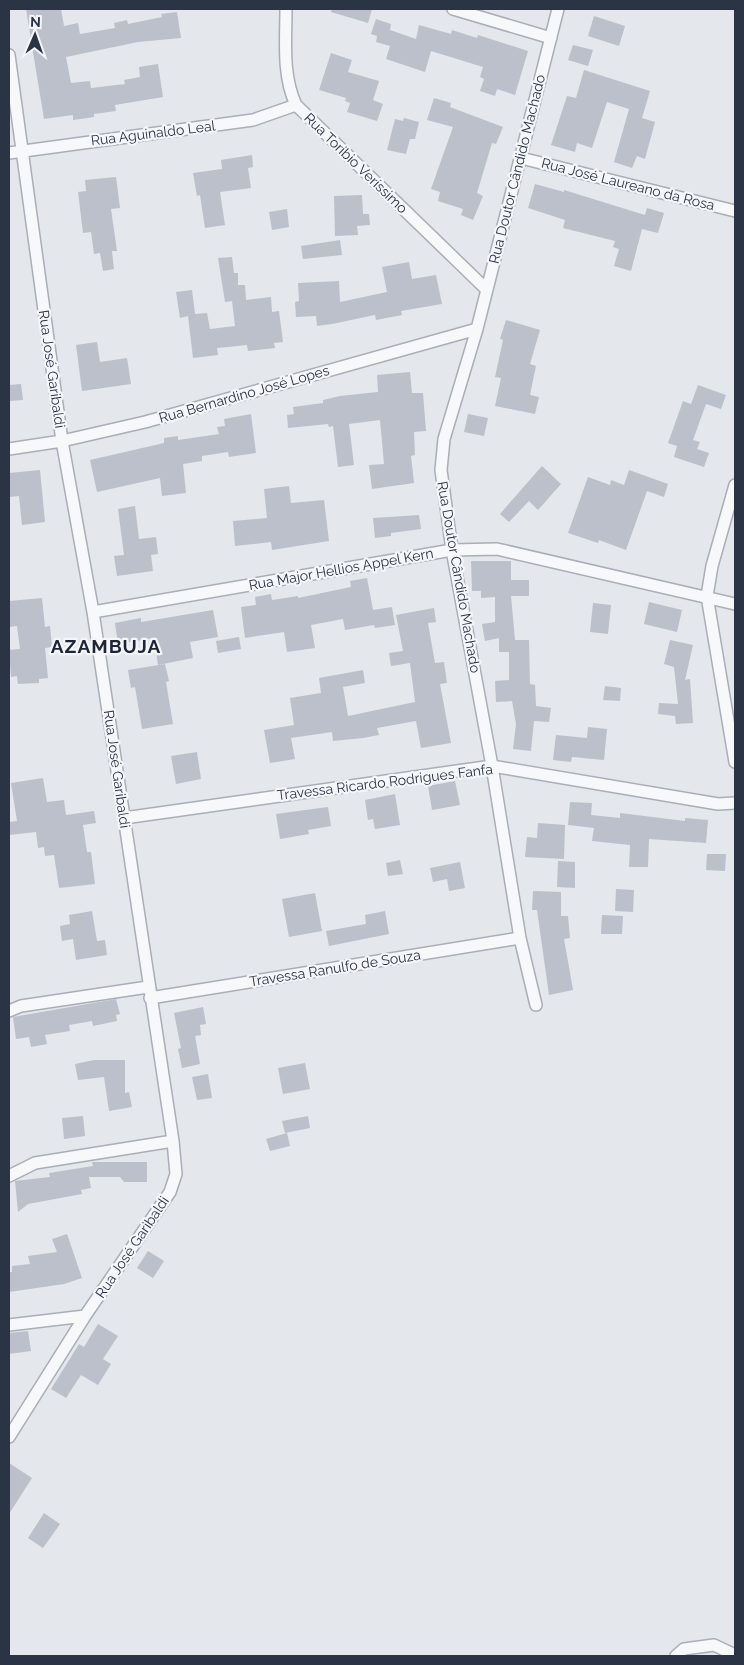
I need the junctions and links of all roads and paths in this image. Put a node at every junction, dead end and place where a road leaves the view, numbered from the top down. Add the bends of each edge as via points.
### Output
1 (286, 9) edge
2 (453, 9) edge
3 (558, 9) edge
4 (551, 38) junction
5 (9, 55) edge
6 (296, 105) junction
7 (22, 150) junction
8 (9, 152) edge
9 (521, 158) junction
10 (735, 211) edge
11 (486, 289) junction
12 (477, 329) junction
13 (62, 441) junction
14 (9, 450) edge
15 (735, 485) edge
16 (452, 550) junction
17 (707, 596) junction
18 (735, 604) edge
19 (93, 612) junction
20 (735, 762) edge
21 (492, 766) junction
22 (735, 804) edge
23 (124, 818) junction
24 (520, 938) junction
25 (149, 992) junction
26 (536, 1005) dead end
27 (9, 1011) edge
28 (173, 1141) junction
29 (9, 1176) edge
30 (85, 1316) junction
31 (9, 1325) edge
32 (9, 1437) edge
33 (735, 1655) edge
34 (676, 1656) edge

1 - 6 street, Rua Toríbio Veríssimo via 286,71
2 - 4 street
3 - 4 street, Rua Doutor Cândido Machado
4 - 9 street, Rua Doutor Cândido Machado
5 - 7 street, Rua José Garibaldi
6 - 7 street, Rua Aguinaldo Leal via 253,120
6 - 11 street, Rua Toríbio Veríssimo
7 - 8 street, Rua Aguinaldo Leal
7 - 13 street, Rua José Garibaldi
9 - 10 street, Rua José Laureano da Rosa
9 - 11 street, Rua Doutor Cândido Machado
11 - 12 street, Rua Doutor Cândido Machado
12 - 13 street, Rua Bernardino José Lopes via 145,422
12 - 16 street, Rua Doutor Cândido Machado via 444,439 441,470
13 - 14 street, Rua Bernardino José Lopes
13 - 19 street, Rua José Garibaldi
15 - 17 street
16 - 17 street, Rua Major Hellios Appel Kern via 497,550
16 - 19 street, Rua Major Hellios Appel Kern
16 - 21 street, Rua Doutor Cândido Machado
17 - 18 street, Rua Major Hellios Appel Kern
17 - 20 street
19 - 23 street, Rua José Garibaldi
21 - 22 street, Travessa Ricardo Rodrigues Fanfa via 718,804
21 - 23 street, Travessa Ricardo Rodrigues Fanfa
21 - 24 street, Rua Doutor Cândido Machado
23 - 25 street, Rua José Garibaldi
24 - 25 street, Travessa Ranulfo de Souza
24 - 26 street, Rua Doutor Cândido Machado
25 - 27 street, Travessa Ranulfo de Souza via 21,1006
25 - 28 street, Rua José Garibaldi
28 - 29 street via 35,1162
28 - 30 street, Rua José Garibaldi via 176,1174 170,1192
30 - 31 street
30 - 32 street, Rua José Garibaldi
33 - 34 street via 714,1644 684,1649

